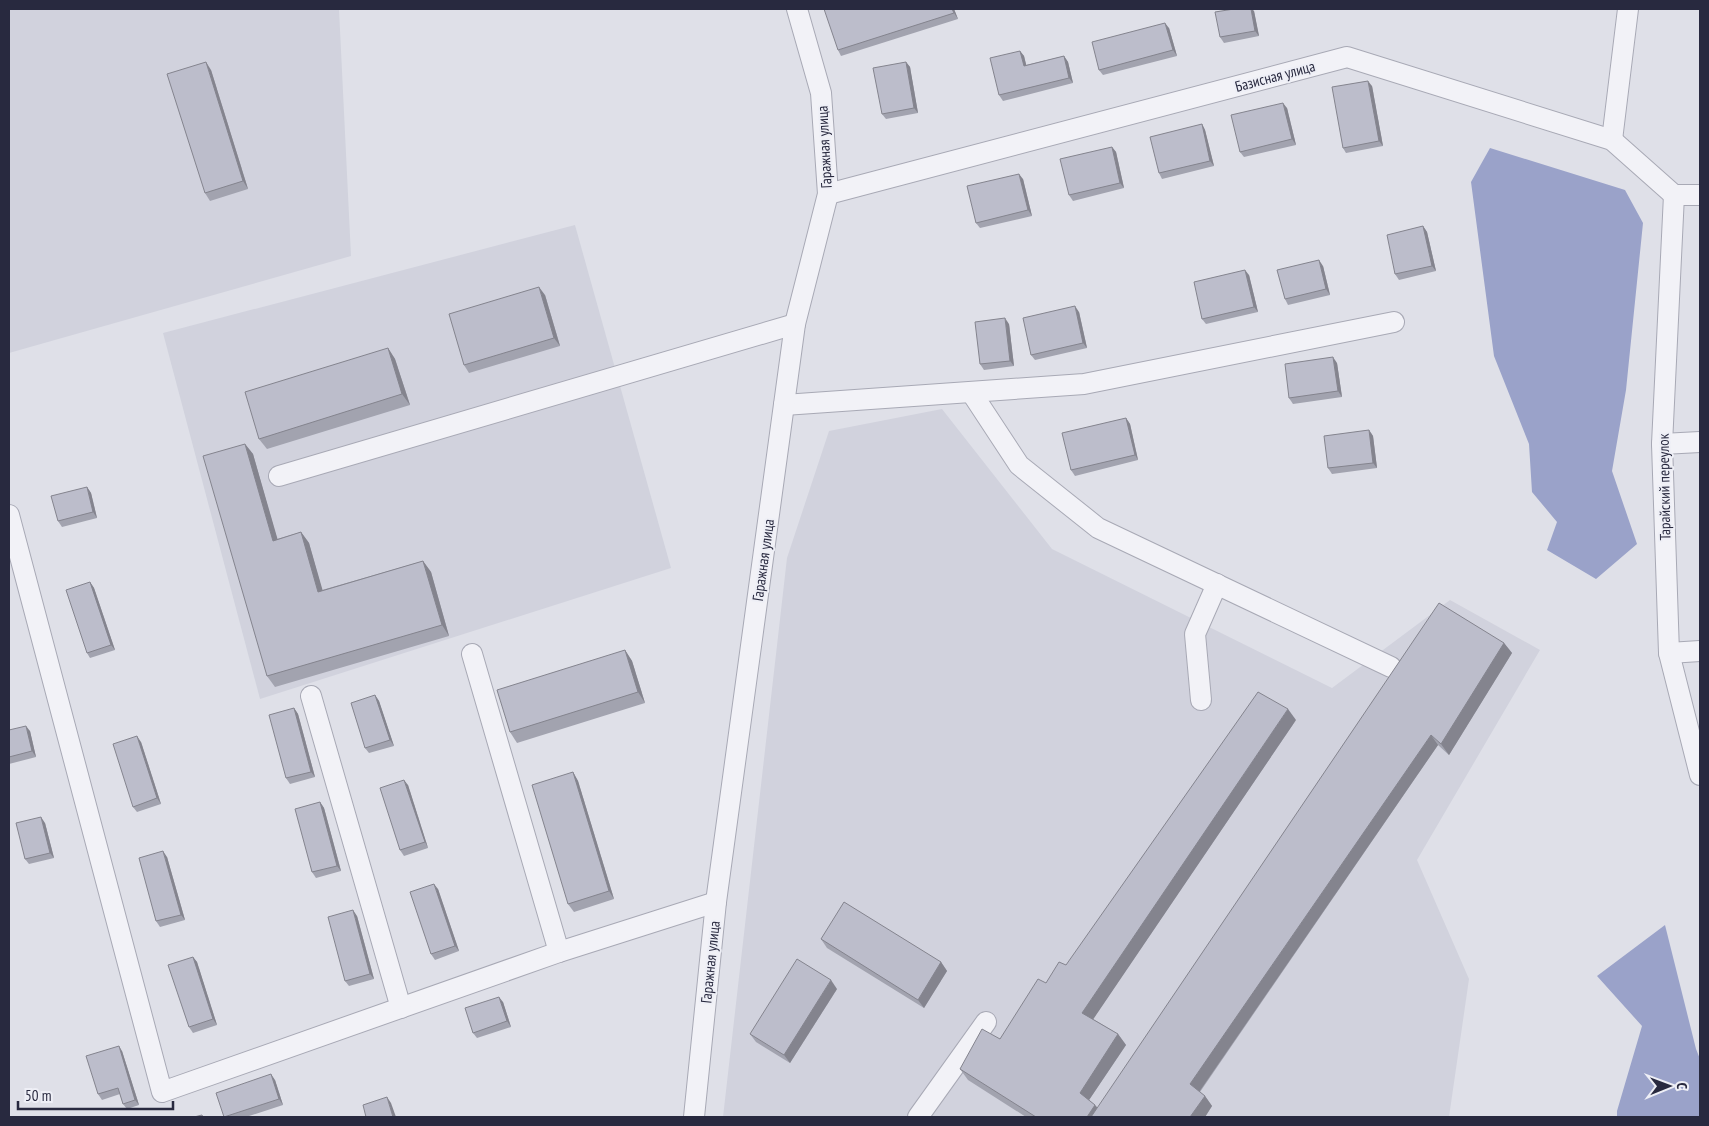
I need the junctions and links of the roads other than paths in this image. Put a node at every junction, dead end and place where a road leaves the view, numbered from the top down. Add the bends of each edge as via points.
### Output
1 (797, 9) edge
2 (1628, 9) edge
3 (1612, 140) junction
4 (828, 194) junction
5 (1674, 195) junction
6 (1700, 195) edge
7 (1394, 322) dead end
8 (795, 324) junction
9 (971, 392) junction
10 (784, 404) junction
11 (1700, 442) edge
12 (1662, 444) junction
13 (278, 476) dead end
14 (9, 515) edge
15 (1218, 584) junction
16 (1700, 651) edge
17 (1668, 653) junction
18 (472, 654) dead end
19 (1391, 667) dead end
20 (311, 696) dead end
21 (1201, 700) dead end
22 (1700, 775) edge
23 (716, 902) junction
24 (559, 952) junction
25 (401, 1008) junction
26 (986, 1022) dead end
27 (694, 1117) edge
28 (918, 1117) edge

1 - 4 street, Гаражная улица via 821,93
2 - 3 street
3 - 4 street, Базисная улица via 1347,56
3 - 5 street, Базисная улица
4 - 8 street, Гаражная улица
5 - 6 street
5 - 12 street, Тарайский переулок
7 - 9 street via 1084,384
8 - 10 street, Гаражная улица
8 - 13 street
9 - 10 street
9 - 15 street via 1018,465 1098,528
10 - 23 street, Гаражная улица
11 - 12 street
12 - 17 street, Тарайский переулок
14 - 25 street via 162,1092
15 - 19 street
15 - 21 street via 1195,634
16 - 17 street
17 - 22 street, Тарайский переулок
18 - 24 street
20 - 25 street
23 - 24 street
23 - 27 street, Гаражная улица
24 - 25 street
26 - 28 street

